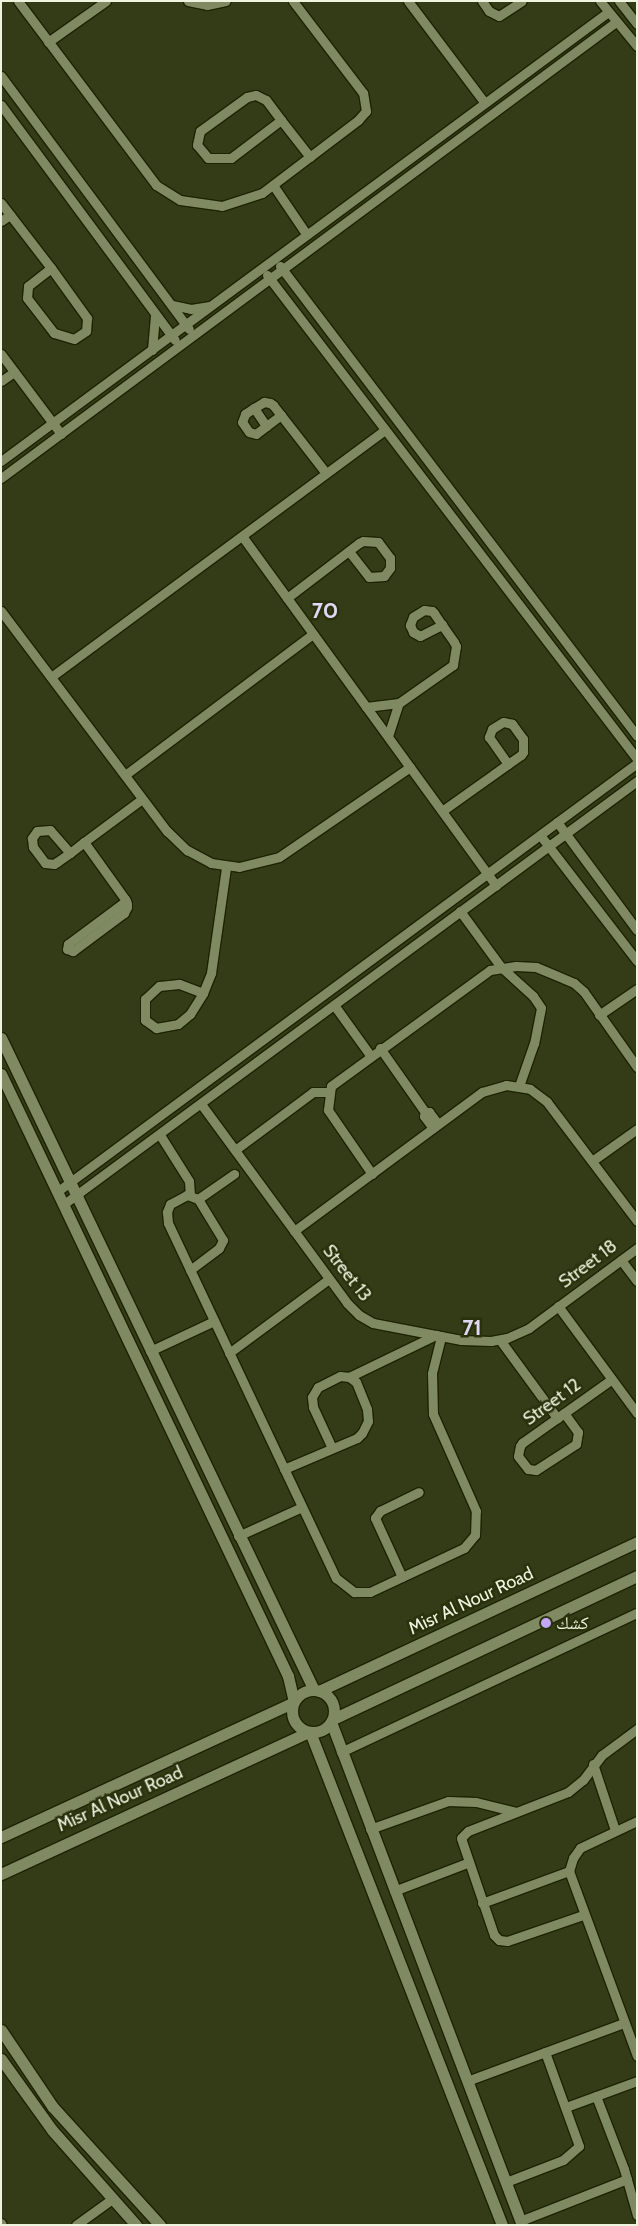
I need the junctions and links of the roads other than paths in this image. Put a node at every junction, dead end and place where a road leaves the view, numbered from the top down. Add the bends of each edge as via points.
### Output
1 (18, 1) edge
2 (106, 1) edge
3 (188, 1) edge
4 (226, 1) edge
5 (293, 1) edge
6 (408, 1) edge
7 (482, 1) edge
8 (522, 1) edge
9 (600, 1) edge
10 (618, 1) edge
11 (608, 12) junction
12 (616, 22) junction
13 (637, 24) edge
14 (48, 42) junction
15 (637, 46) edge
16 (1, 76) edge
17 (484, 102) junction
18 (1, 105) edge
19 (281, 120) junction
20 (310, 157) junction
21 (273, 185) junction
22 (1, 203) edge
23 (10, 214) junction
24 (1, 221) edge
25 (307, 235) junction
26 (275, 259) junction
27 (51, 268) junction
28 (262, 269) junction
29 (283, 269) junction
30 (270, 278) junction
31 (172, 305) junction
32 (212, 306) junction
33 (154, 312) junction
34 (186, 325) junction
35 (194, 335) junction
36 (172, 336) junction
37 (179, 346) junction
38 (152, 350) junction
39 (1, 354) edge
40 (355, 364) junction
41 (14, 372) junction
42 (342, 373) junction
43 (1, 381) edge
44 (254, 408) junction
45 (281, 415) junction
46 (53, 423) junction
47 (266, 426) junction
48 (386, 430) junction
49 (61, 434) junction
50 (1, 461) edge
51 (435, 470) junction
52 (326, 473) junction
53 (1, 478) edge
54 (423, 479) junction
55 (242, 536) junction
56 (349, 551) junction
57 (287, 598) junction
58 (1, 611) edge
59 (442, 624) dead end
60 (313, 634) junction
61 (51, 677) junction
62 (399, 703) junction
63 (366, 707) junction
64 (388, 736) junction
65 (637, 736) edge
66 (637, 758) edge
67 (508, 764) junction
68 (637, 764) edge
69 (410, 766) junction
70 (125, 775) junction
71 (637, 781) edge
72 (142, 799) junction
73 (442, 811) junction
74 (557, 822) junction
75 (566, 834) junction
76 (540, 835) junction
77 (84, 842) junction
78 (549, 846) junction
79 (70, 853) dead end
80 (226, 867) junction
81 (487, 873) junction
82 (496, 885) junction
83 (126, 901) junction
84 (460, 911) junction
85 (637, 930) edge
86 (637, 961) edge
87 (501, 967) junction
88 (637, 989) edge
89 (204, 993) junction
90 (334, 1005) junction
91 (599, 1015) junction
92 (1, 1038) edge
93 (380, 1048) junction
94 (370, 1055) junction
95 (637, 1067) edge
96 (1, 1074) edge
97 (519, 1086) junction
98 (328, 1092) junction
99 (201, 1104) junction
100 (436, 1126) junction
101 (637, 1129) edge
102 (160, 1135) junction
103 (235, 1150) junction
104 (592, 1161) junction
105 (246, 1165) junction
106 (372, 1174) junction
107 (70, 1182) junction
108 (58, 1191) junction
109 (76, 1195) junction
110 (194, 1197) junction
111 (64, 1204) junction
112 (637, 1221) edge
113 (294, 1232) junction
114 (637, 1248) edge
115 (621, 1260) junction
116 (190, 1270) junction
117 (329, 1278) junction
118 (637, 1281) edge
119 (558, 1306) junction
120 (214, 1322) junction
121 (439, 1336) junction
122 (500, 1340) junction
123 (150, 1351) junction
124 (229, 1353) junction
125 (349, 1377) junction
126 (612, 1379) junction
127 (637, 1412) edge
128 (560, 1416) junction
129 (332, 1448) junction
130 (284, 1469) junction
131 (420, 1492) dead end
132 (302, 1507) junction
133 (238, 1536) junction
134 (637, 1542) edge
135 (637, 1576) edge
136 (402, 1577) junction
137 (637, 1613) edge
138 (302, 1670) junction
139 (288, 1676) junction
140 (317, 1690) junction
141 (294, 1702) junction
142 (332, 1720) junction
143 (637, 1729) edge
144 (309, 1732) junction
145 (339, 1747) junction
146 (318, 1749) junction
147 (593, 1764) junction
148 (518, 1812) junction
149 (637, 1821) edge
150 (370, 1829) junction
151 (614, 1830) junction
152 (1, 1837) edge
153 (467, 1863) junction
154 (569, 1871) junction
155 (1, 1874) edge
156 (394, 1891) junction
157 (482, 1903) junction
158 (583, 1915) junction
159 (624, 2023) junction
160 (1, 2030) edge
161 (545, 2052) junction
162 (637, 2056) edge
163 (1, 2059) edge
164 (467, 2081) junction
165 (637, 2081) edge
166 (596, 2096) junction
167 (566, 2107) junction
168 (627, 2180) junction
169 (506, 2182) junction
170 (112, 2199) junction
171 (637, 2214) edge
172 (521, 2223) edge
173 (76, 2225) edge
174 (136, 2225) edge
175 (160, 2225) edge
176 (502, 2225) edge

1 - 14 street
2 - 14 street
3 - 4 street via 207,5
5 - 20 street via 363,93 366,104 358,120
6 - 17 street
7 - 8 street via 489,11 499,16
9 - 11 street
10 - 13 street
11 - 12 street
11 - 17 street
12 - 15 street
12 - 29 street
14 - 21 street via 156,185 167,194 193,204 222,206 249,200
16 - 31 street
17 - 25 street
18 - 33 street
19 - 19 street via 266,100 251,95 200,131 197,145 208,158 231,158
19 - 20 street
20 - 21 street
21 - 25 street
22 - 23 street
23 - 24 street
23 - 27 street
25 - 26 street
26 - 28 street
26 - 29 street
27 - 27 street via 32,282 27,298 54,333 74,339 86,331 88,318
28 - 30 street
28 - 32 street
29 - 30 street
29 - 40 street
30 - 35 street
30 - 42 street
31 - 32 street via 191,309
31 - 34 street
32 - 34 street
33 - 36 street
33 - 38 street via 156,331
34 - 35 street
34 - 36 street
35 - 37 street
36 - 37 street
36 - 38 street
37 - 49 street
38 - 46 street
39 - 41 street
40 - 42 street
40 - 51 street
41 - 43 street
41 - 46 street
42 - 48 street
44 - 45 street via 267,402
44 - 47 street
44 - 47 street via 243,416 243,424 253,434
45 - 47 street
45 - 52 street
46 - 49 street
46 - 50 street
48 - 52 street
48 - 54 street
49 - 53 street
51 - 54 street
51 - 65 street
52 - 55 street
54 - 66 street
55 - 57 street
55 - 61 street
56 - 56 street via 363,541 374,541 390,558 390,568 384,576 369,577
56 - 57 street
57 - 60 street
58 - 61 street
59 - 62 street via 456,646 456,660
60 - 63 street
60 - 70 street
61 - 70 street
62 - 63 street
62 - 64 street
63 - 64 street
64 - 69 street
67 - 67 street via 521,755 525,746 512,724 506,722 500,723 489,734
67 - 73 street
68 - 74 street
69 - 73 street
69 - 80 street via 280,857 253,866
70 - 72 street
71 - 75 street
72 - 77 street
72 - 80 street via 187,850
73 - 81 street
74 - 75 street
74 - 76 street
75 - 78 street
75 - 85 street
76 - 78 street
76 - 81 street
77 - 79 street
77 - 83 street
78 - 82 street
78 - 86 street
80 - 89 street via 211,972
81 - 82 street
81 - 107 street
82 - 84 street
83 - 83 street via 68,944 67,949 73,951 124,913
84 - 87 street
84 - 90 street
87 - 91 street via 536,967 562,976 584,992
87 - 93 street via 481,974
87 - 97 street via 533,996 541,1008 534,1043
88 - 91 street
89 - 89 street via 190,1014 178,1024 156,1028 145,1020 144,1000 159,986 179,984
90 - 94 street
90 - 99 street
91 - 95 street
92 - 107 street
93 - 94 street
93 - 100 street
94 - 98 street via 336,1081
96 - 108 street
97 - 100 street via 506,1084 482,1092
97 - 104 street via 547,1102
98 - 103 street via 313,1092
98 - 106 street via 332,1118
99 - 102 street
99 - 103 street, Street 13
100 - 106 street
101 - 104 street
102 - 109 street
102 - 110 street via 190,1181
103 - 105 street, Street 13
104 - 112 street
105 - 110 street
105 - 113 street, Street 13
106 - 113 street
107 - 108 street
107 - 109 street
108 - 111 street
109 - 111 street
109 - 123 street
110 - 116 street via 170,1204 167,1217
110 - 116 street via 223,1240 219,1248
111 - 139 street
113 - 117 street, Street 13
114 - 115 street, Street 18
115 - 118 street
115 - 119 street, Street 18
116 - 120 street
117 - 121 street, Street 13 via 352,1310 366,1320
117 - 124 street
119 - 122 street, Street 13 via 522,1332
119 - 126 street
120 - 123 street
120 - 124 street
121 - 122 street, Street 13
121 - 125 street
121 - 136 street via 432,1373 433,1414 476,1511 477,1527 464,1548
122 - 128 street
123 - 133 street
124 - 130 street
125 - 129 street via 356,1382 367,1409 368,1421 357,1438
125 - 129 street via 340,1376 318,1387 312,1396 313,1408
126 - 127 street
126 - 128 street, Street 12
128 - 128 street, Street 12 via 578,1432 576,1444 533,1471 526,1467 518,1456 522,1443
129 - 130 street
130 - 132 street
131 - 136 street via 380,1510 374,1518
132 - 133 street
132 - 136 street via 336,1578 347,1589 370,1592
133 - 138 street
134 - 140 street, Misr Al Nour Road
135 - 142 street
137 - 145 street
138 - 139 street
138 - 140 street
139 - 141 street
140 - 141 street via 302,1693
140 - 142 street via 332,1702
141 - 144 street via 293,1718 299,1727
141 - 152 street, Misr Al Nour Road
142 - 144 street via 322,1730
142 - 145 street
143 - 147 street
144 - 146 street
144 - 155 street, Misr Al Nour Road
145 - 146 street
145 - 150 street
146 - 176 street
147 - 148 street via 583,1780 568,1792
147 - 151 street
148 - 150 street via 468,1801 448,1801
148 - 153 street via 465,1832 460,1842
149 - 151 street
150 - 156 street
151 - 154 street via 580,1848
153 - 156 street
153 - 157 street
154 - 157 street
154 - 158 street
156 - 164 street
157 - 158 street via 494,1935 503,1942
158 - 159 street
159 - 161 street
159 - 162 street
160 - 175 street via 52,2106
161 - 164 street
161 - 167 street
163 - 170 street via 52,2130
164 - 169 street
165 - 166 street
166 - 167 street
166 - 168 street
167 - 169 street via 578,2136 576,2152
168 - 171 street
168 - 172 street
169 - 172 street
170 - 173 street
170 - 174 street

